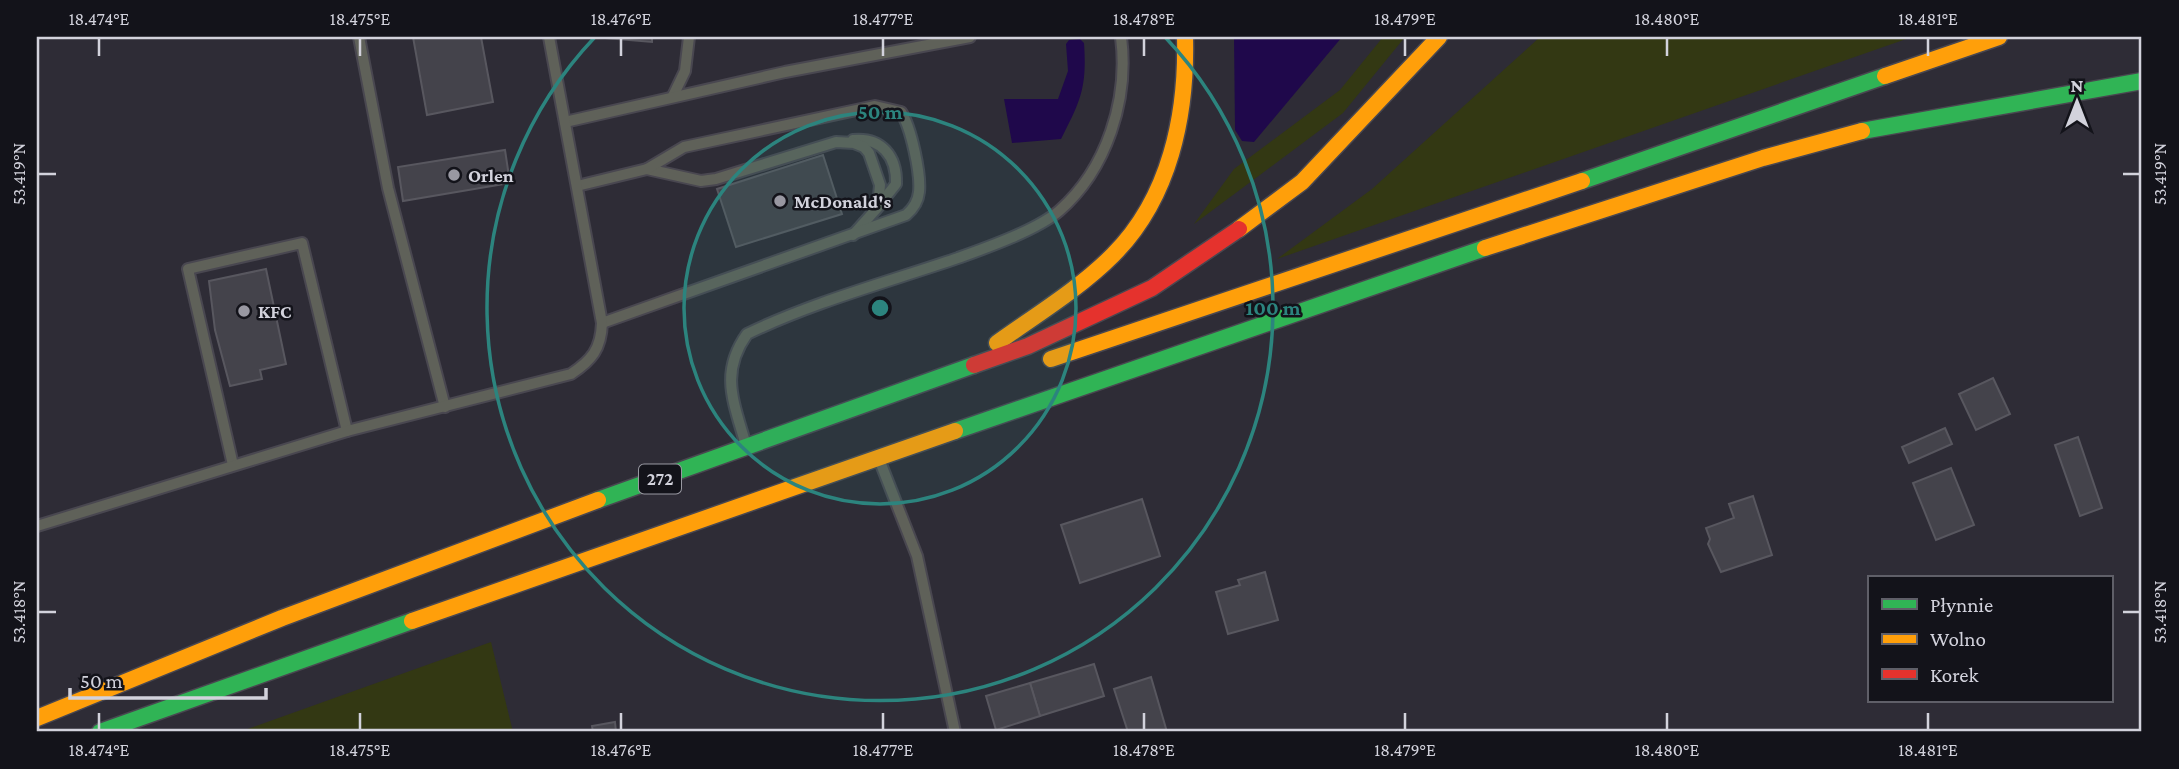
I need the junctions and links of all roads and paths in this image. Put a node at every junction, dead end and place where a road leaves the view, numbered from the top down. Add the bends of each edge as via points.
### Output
1 (359, 37) edge
2 (549, 37) edge
3 (689, 37) edge
4 (970, 37) edge
5 (1121, 37) edge
6 (1185, 37) edge
7 (1439, 37) edge
8 (1999, 37) edge
9 (2142, 81) edge
10 (673, 96) junction
11 (565, 122) junction
12 (836, 142) junction
13 (647, 169) junction
14 (577, 186) junction
15 (878, 206) junction
16 (851, 237) junction
17 (602, 323) junction
18 (956, 372) junction
19 (445, 407) junction
20 (346, 431) junction
21 (746, 448) junction
22 (878, 457) junction
23 (233, 465) junction
24 (37, 526) edge
25 (37, 718) edge
26 (100, 732) edge
27 (955, 732) edge

1 - 19 lane via 388,188
2 - 11 lane
3 - 10 lane via 685,71
4 - 10 lane
5 - 21 lane via 1123,85 1114,123 1093,172 1058,212 994,245 747,334 735,351 730,370
6 - 18 main road via 1187,65 1172,157 1155,197 1114,254
7 - 18 main road via 1302,182 1244,226 1152,288 1028,346
8 - 18 main road via 1401,243 1024,366
9 - 22 main road via 1847,134 1763,158 1563,221
10 - 11 lane
11 - 14 lane
12 - 13 lane via 716,179 701,181
12 - 15 lane via 859,144 869,153 880,185
12 - 15 lane via 871,140 886,148 896,184
13 - 14 lane
13 - 16 lane via 684,147 875,106 894,109 908,122 918,200 897,221
14 - 17 lane
15 - 16 lane
16 - 17 lane
17 - 19 lane via 596,354 571,374
18 - 21 main road, 272
19 - 20 lane
20 - 23 lane
20 - 23 lane via 302,243 188,269
21 - 25 main road, 272 via 363,585
22 - 26 main road
22 - 27 lane via 917,556
23 - 24 lane

